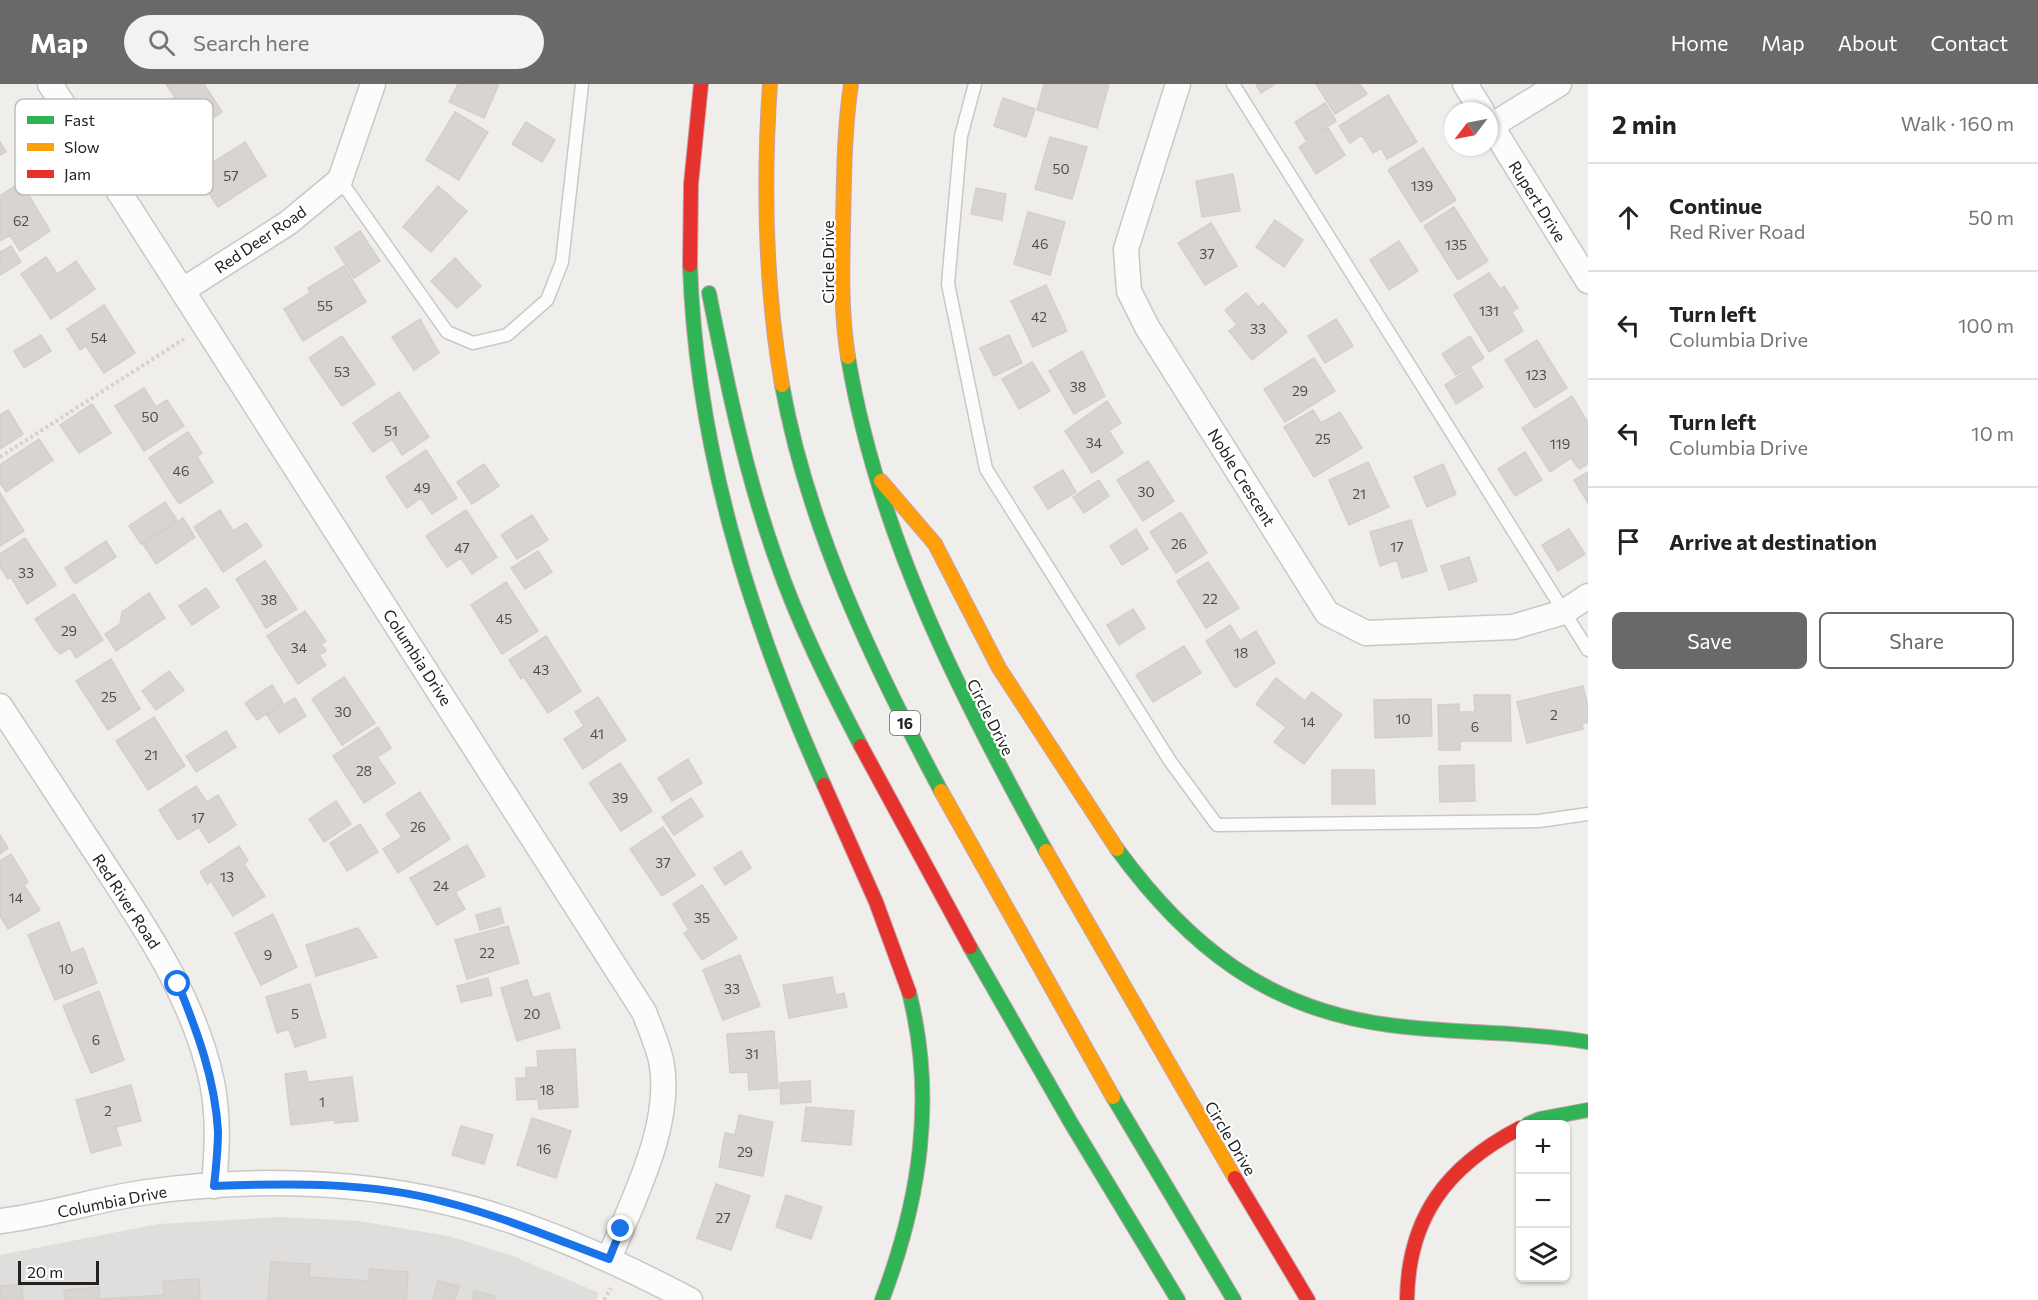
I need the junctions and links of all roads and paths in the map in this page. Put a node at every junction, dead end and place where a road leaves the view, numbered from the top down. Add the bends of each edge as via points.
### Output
1 (50, 84) edge
2 (373, 84) edge
3 (582, 84) edge
4 (701, 84) edge
5 (770, 84) edge
6 (851, 84) edge
7 (975, 84) edge
8 (1178, 84) edge
9 (1233, 84) edge
10 (1465, 84) edge
11 (1559, 84) edge
12 (60, 99) edge
13 (1476, 102) edge
14 (1498, 114) edge
15 (1498, 137) edge
16 (339, 180) junction
17 (122, 195) edge
18 (690, 197) junction
19 (1588, 280) edge
20 (183, 290) junction
21 (205, 325) junction
22 (0, 457) edge
23 (871, 468) junction
24 (1588, 596) edge
25 (1564, 612) junction
26 (1588, 650) edge
27 (0, 706) edge
28 (1588, 814) edge
29 (1588, 1042) edge
30 (1588, 1110) edge
31 (1538, 1120) edge
32 (1516, 1131) edge
33 (214, 1186) junction
34 (0, 1221) edge
35 (609, 1259) junction
36 (690, 1300) edge
37 (882, 1300) edge
38 (1178, 1300) edge
39 (1234, 1300) edge
40 (1308, 1300) edge
41 (1407, 1300) edge

1 - 12 street, Columbia Drive
2 - 16 street, Red Deer Road
3 - 16 lane via 562,262 547,300 507,335 473,343 447,332
4 - 18 highway
5 - 39 highway, 16 via 763,211 772,330 793,440 848,599 895,704 1010,919
6 - 23 highway, Circle Drive via 844,188 844,327
7 - 28 lane via 961,136 948,284 986,469 1170,761 1217,825 1539,820
8 - 25 street, Noble Crescent via 1126,249 1129,291 1147,327 1327,613 1366,633 1513,627
9 - 25 lane
10 - 13 street, Rupert Drive
11 - 14 street
15 - 19 street, Rupert Drive
16 - 20 street, Red Deer Road via 288,223
17 - 20 street, Columbia Drive
18 - 37 highway via 694,335 709,444 734,542 793,714 902,968 914,1017 922,1071 923,1130 904,1235
18 - 38 highway via 746,462 777,561 811,644 946,906
20 - 21 street, Columbia Drive
21 - 22 path
21 - 35 street, Columbia Drive via 644,1012 661,1061 663,1092 656,1142
23 - 29 highway via 934,544 1005,679 1100,825 1153,898 1209,953 1268,990 1361,1022 1437,1031 1534,1034
23 - 40 highway, Circle Drive via 901,561 981,735 1099,947
24 - 25 street, Noble Crescent
25 - 26 lane
27 - 33 street, Red River Road via 178,984 212,1082 218,1131
30 - 31 highway
32 - 41 highway via 1474,1154 1450,1175 1434,1198 1413,1247
33 - 34 street, Columbia Drive via 147,1192
33 - 35 street, Columbia Drive via 273,1184 392,1191 496,1217
35 - 36 street, Columbia Drive

